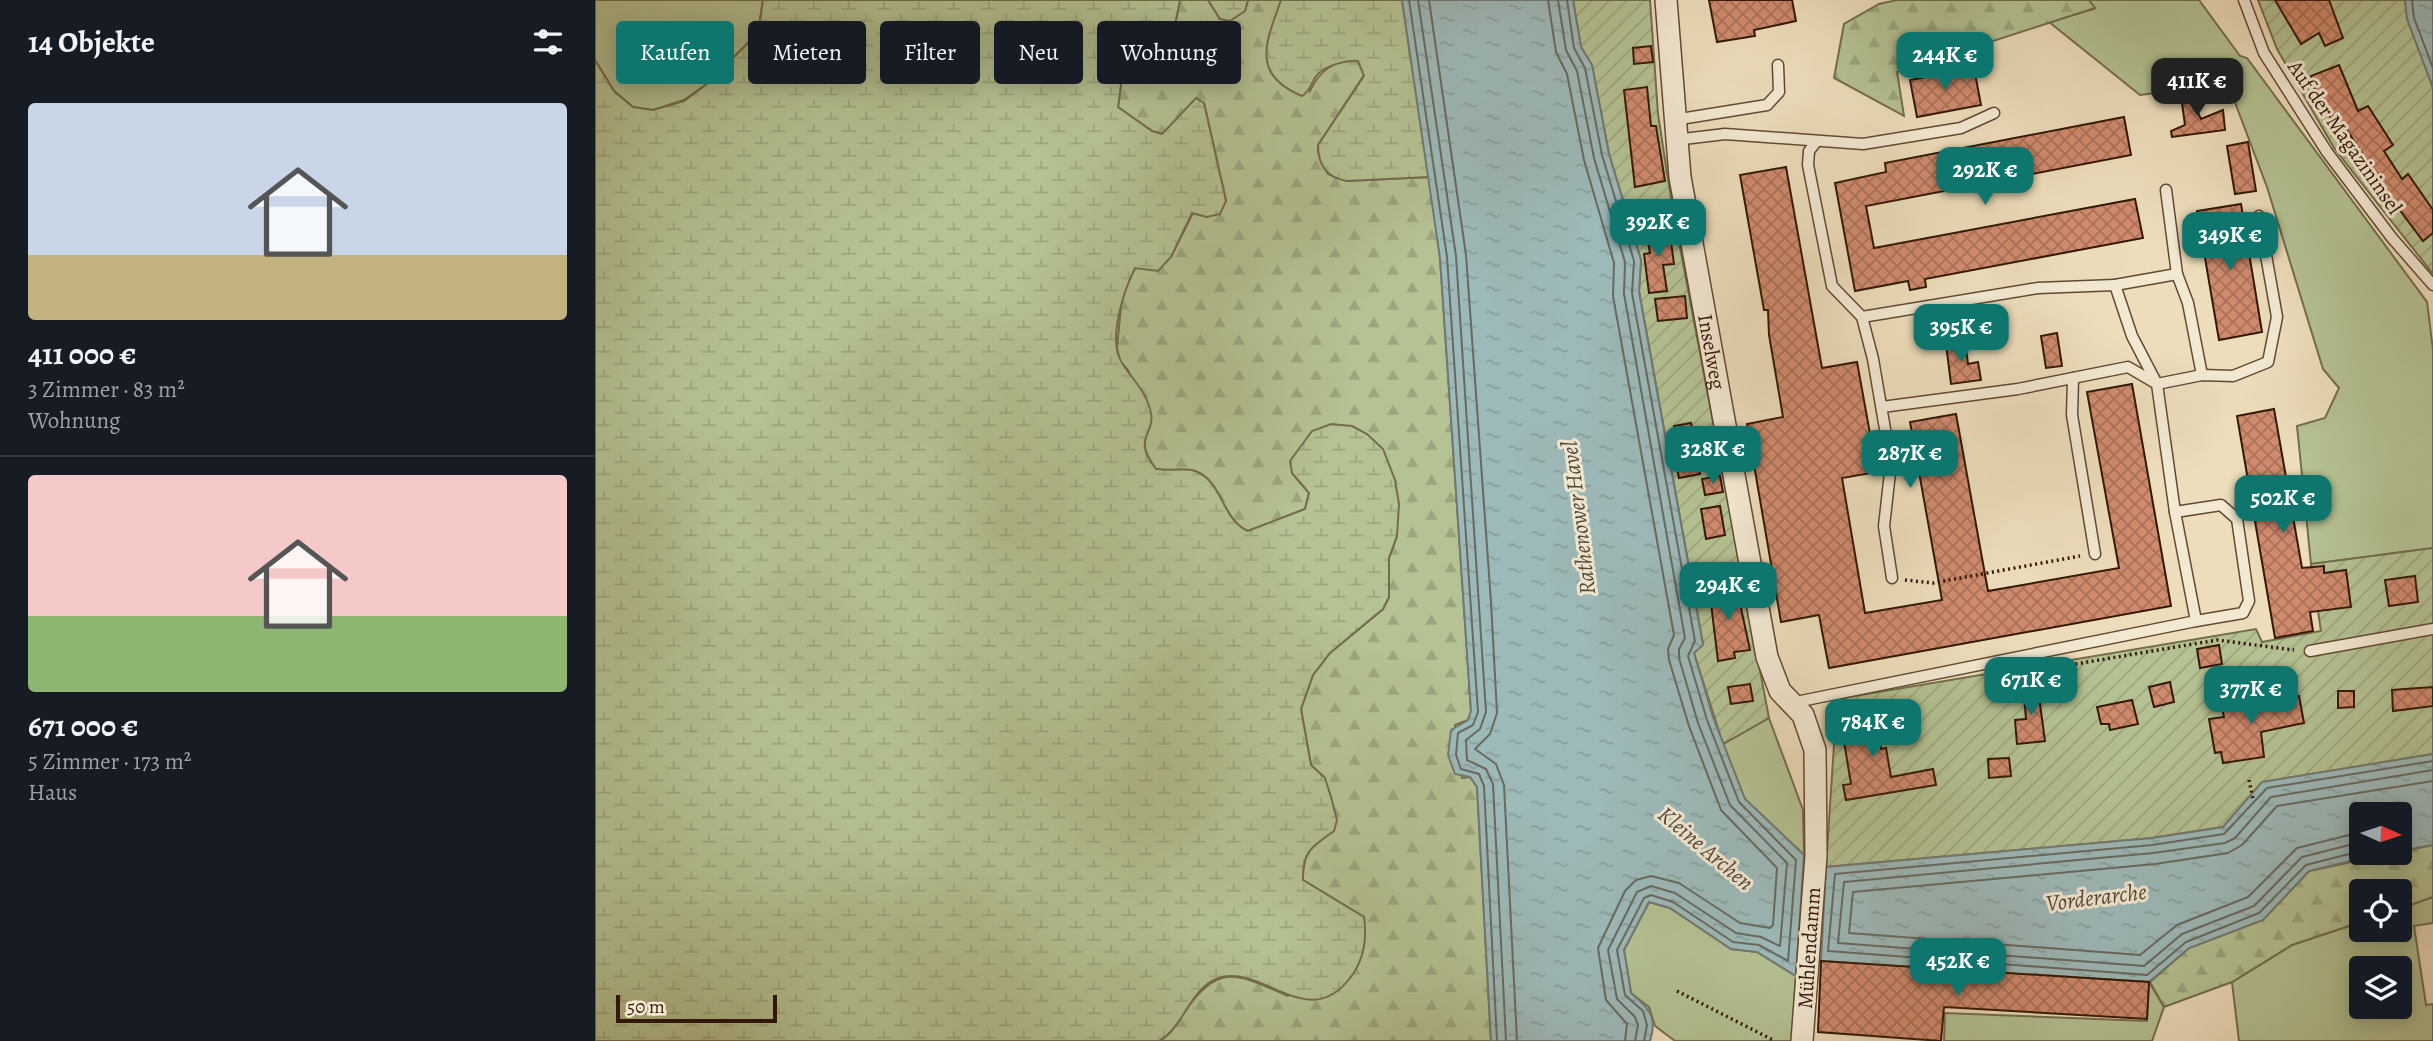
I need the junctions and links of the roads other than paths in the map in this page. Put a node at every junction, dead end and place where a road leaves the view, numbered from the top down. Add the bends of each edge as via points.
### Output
1 (1666, 0) edge
2 (2243, 0) edge
3 (1778, 65) dead end
4 (1994, 113) dead end
5 (1674, 130) junction
6 (1816, 142) junction
7 (2166, 190) dead end
8 (2259, 216) dead end
9 (2177, 274) junction
10 (2115, 285) junction
11 (2433, 285) edge
12 (1862, 317) junction
13 (2202, 375) junction
14 (2073, 378) junction
15 (2157, 384) junction
16 (1882, 407) junction
17 (2175, 512) junction
18 (2095, 554) road end
19 (1892, 578) road end
20 (2196, 621) junction
21 (2433, 629) edge
22 (2310, 651) road end
23 (1790, 703) junction
24 (1816, 856) joint
25 (1802, 1041) edge

1 - 5 street, Inselweg
2 - 11 lane, Auf der Magazininsel via 2264,53 2327,152
3 - 5 lane via 1779,92 1767,105
4 - 6 lane via 1961,128 1863,144
5 - 6 lane
5 - 23 street, Inselweg via 1767,657 1773,678
6 - 12 lane via 1809,151 1808,166 1832,286
7 - 9 lane
8 - 13 lane via 2277,317 2268,362 2233,376
9 - 10 lane
9 - 13 lane
10 - 12 lane via 2038,288
10 - 15 lane via 2132,337
12 - 16 lane
13 - 15 lane
14 - 15 lane via 2128,367
14 - 16 lane
14 - 18 lane via 2072,415
15 - 17 lane
16 - 19 lane via 1891,464 1884,526
17 - 20 lane
17 - 20 lane via 2221,506 2237,519 2249,601 2243,612
20 - 23 lane
21 - 22 lane
23 - 24 street, Inselweg via 1811,730 1815,750
24 - 25 street, Mühlendamm

